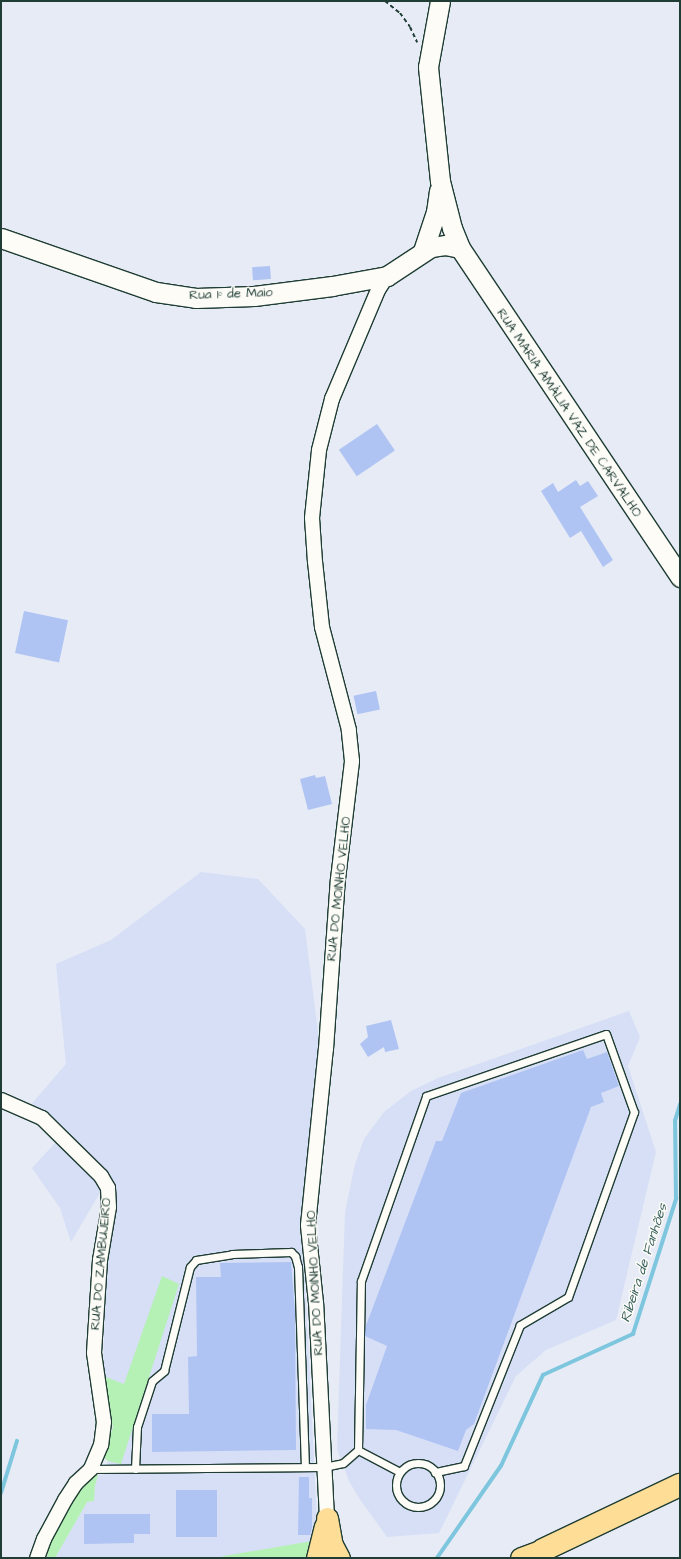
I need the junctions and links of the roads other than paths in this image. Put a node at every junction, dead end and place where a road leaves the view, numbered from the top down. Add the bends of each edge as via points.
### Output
1 (440, 1) edge
2 (440, 181) junction
3 (1, 238) edge
4 (460, 248) junction
5 (423, 251) junction
6 (386, 276) junction
7 (680, 577) edge
8 (1, 1100) edge
9 (358, 1450) junction
10 (305, 1467) junction
11 (324, 1467) junction
12 (91, 1469) junction
13 (135, 1469) junction
14 (400, 1472) junction
15 (435, 1472) junction
16 (680, 1486) edge
17 (680, 1502) edge
18 (327, 1518) joint
19 (543, 1550) junction
20 (324, 1557) edge
21 (37, 1558) edge
22 (521, 1558) edge

1 - 2 street via 428,67
2 - 4 street, RUA MARIA AMÁLIA VAZ DE CARVALHO
2 - 5 street via 436,212
3 - 6 street, Rua 1º de Maio via 156,292 196,298 254,296
4 - 5 street, Rua 1º de Maio via 438,245
4 - 7 street, RUA MARIA AMÁLIA VAZ DE CARVALHO
5 - 6 street, Rua 1º de Maio
6 - 11 street, RUA DO MOINHO VELHO via 332,399 319,450 312,518 314,562 322,627 349,730 352,761 338,879 326,1050 308,1225 316,1302
8 - 12 street, RUA DO ZAMBUJEIRO via 42,1118 101,1176 108,1188 109,1207 100,1260 94,1353 104,1422 101,1445
9 - 11 lane via 343,1463
9 - 14 lane
9 - 15 lane via 361,1281 426,1096 606,1034 634,1112 568,1296 520,1325 464,1466
10 - 11 lane
10 - 13 lane
10 - 13 lane via 298,1267 291,1252 232,1254 196,1260 190,1267 164,1371 152,1381 138,1427
11 - 18 street, RUA DO MOINHO VELHO
12 - 13 lane
12 - 21 street, RUA DO ZAMBUJEIRO via 76,1483 65,1500
14 - 15 lane via 413,1463 422,1463
14 - 15 lane via 395,1488 398,1495 403,1502 418,1508 430,1504 438,1495 439,1479
16 - 19 highway
17 - 19 highway
18 - 20 main road via 332,1545
19 - 22 main road

